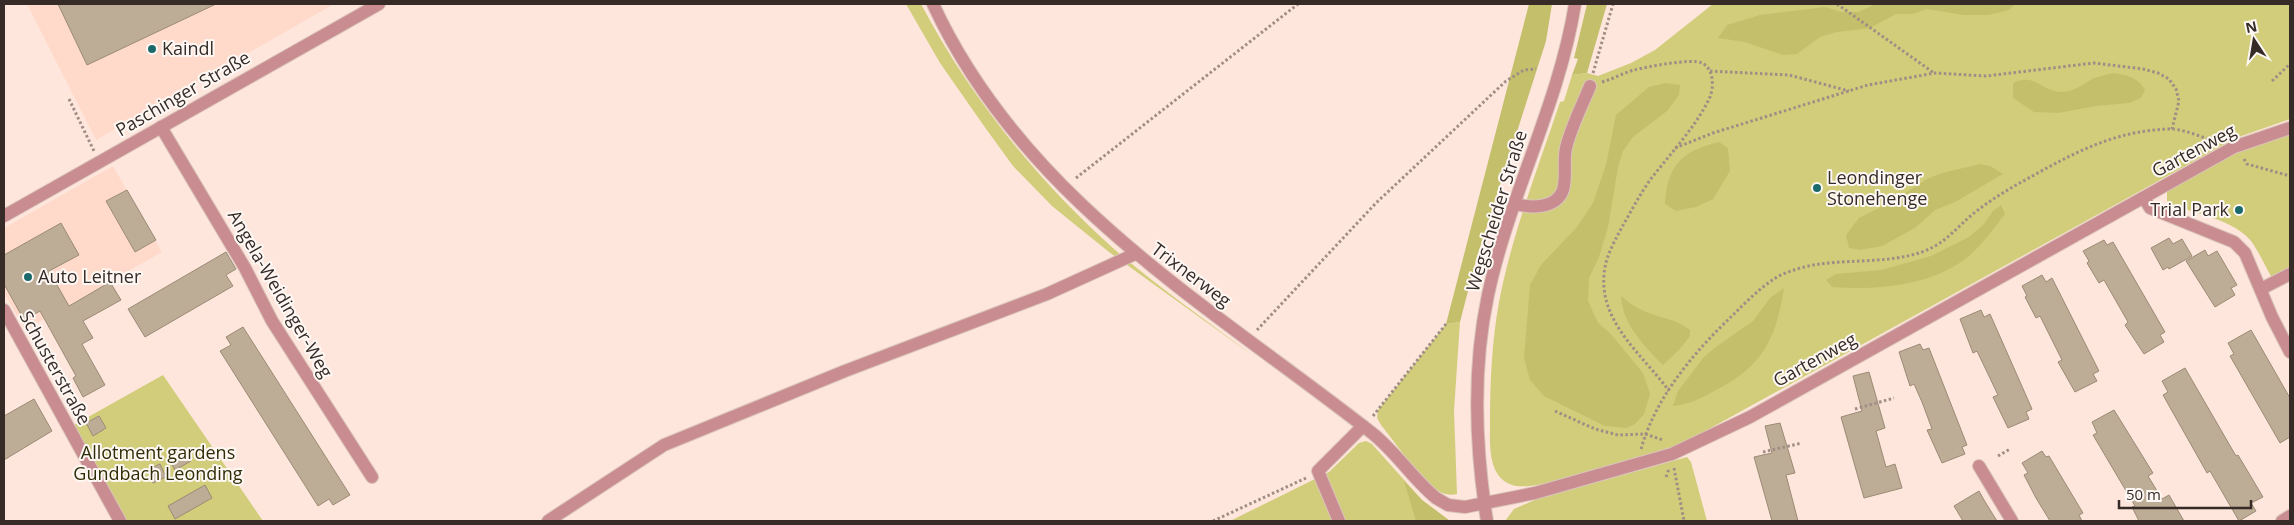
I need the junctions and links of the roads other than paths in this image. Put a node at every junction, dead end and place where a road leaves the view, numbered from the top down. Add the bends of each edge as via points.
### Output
1 (379, 4) edge
2 (933, 4) edge
3 (1575, 4) edge
4 (1590, 86) road end
5 (161, 127) junction
6 (2290, 128) edge
7 (2144, 198) junction
8 (1515, 204) junction
9 (4, 216) edge
10 (1135, 254) junction
11 (2290, 274) edge
12 (2261, 289) junction
13 (4, 310) edge
14 (2290, 352) edge
15 (1363, 426) junction
16 (1979, 466) dead end
17 (372, 477) dead end
18 (1484, 505) junction
19 (2290, 516) edge
20 (120, 521) edge
21 (548, 521) edge
22 (1339, 521) edge
23 (1487, 521) edge
24 (2012, 521) edge
25 (2282, 521) edge

1 - 5 street, Paschinger Straße
2 - 10 street, Trixnerweg via 961,56 1024,143 1063,188
3 - 8 street, Wegscheider Straße via 1549,102
4 - 8 street via 1566,148 1563,191 1555,201 1540,207
5 - 9 street, Paschinger Straße
5 - 17 street, Angela-Weidinger-Weg via 245,268 272,321
6 - 7 street, Gartenweg via 2234,147
7 - 12 street, Gartenweg via 2150,208 2234,242 2245,253
7 - 18 street, Gartenweg via 1696,444 1640,464
8 - 18 street, Wegscheider Straße via 1488,294 1480,338 1476,424
10 - 15 street, Trixnerweg
10 - 21 street via 1047,294 664,445
11 - 12 street
12 - 14 street, Gartenweg
13 - 20 street, Schusterstraße
15 - 18 street, Trixnerweg via 1388,447 1436,498 1461,508
15 - 22 street via 1318,471
16 - 24 street
18 - 23 street, Wegscheider Straße
19 - 25 street

